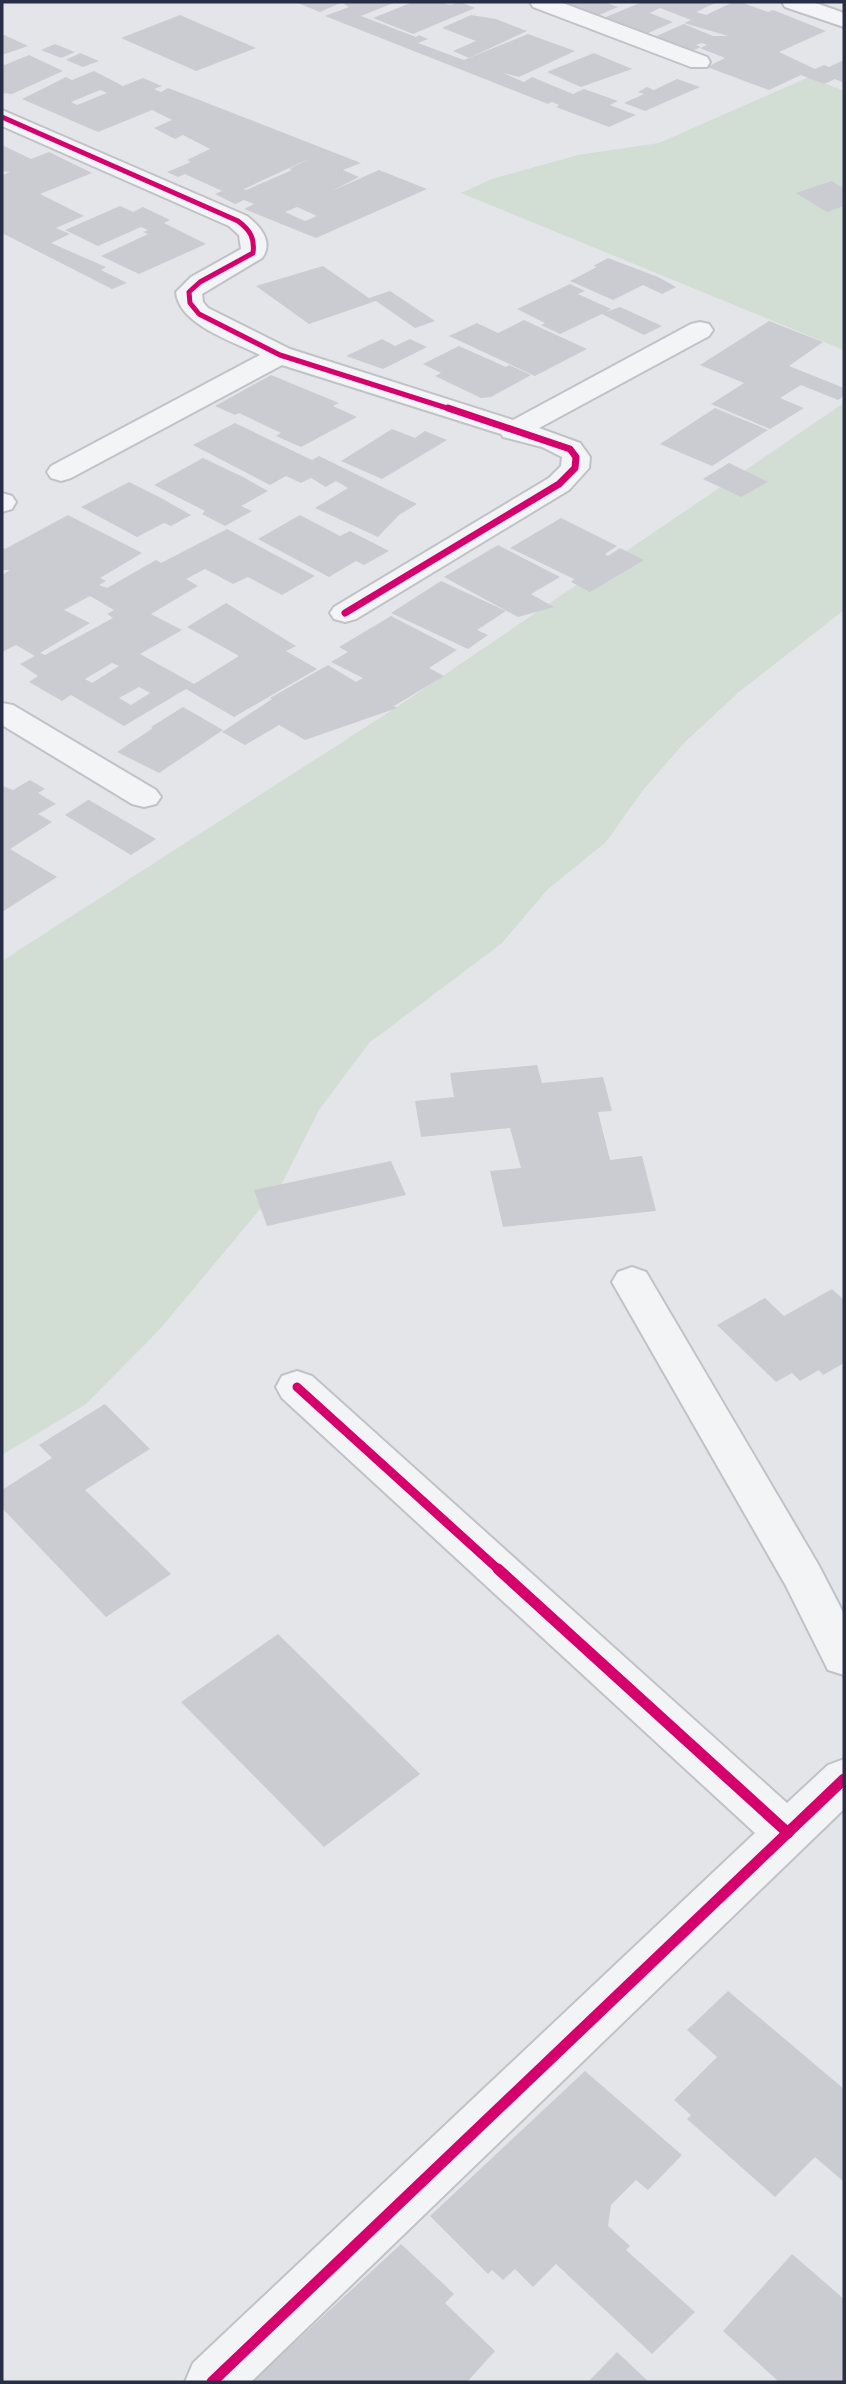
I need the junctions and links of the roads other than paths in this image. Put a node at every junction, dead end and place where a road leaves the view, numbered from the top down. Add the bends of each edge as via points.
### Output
1 (541, 2) edge
2 (793, 2) edge
3 (844, 20) edge
4 (699, 62) dead end
5 (2, 117) edge
6 (700, 330) dead end
7 (280, 355) junction
8 (513, 431) junction
9 (61, 472) dead end
10 (345, 613) dead end
11 (2, 712) edge
12 (144, 797) dead end
13 (632, 1282) dead end
14 (297, 1387) dead end
15 (844, 1657) edge
16 (844, 1779) edge
17 (788, 1833) junction
18 (212, 2382) edge

1 - 4 street
2 - 3 street
5 - 7 street via 238,221 252,232 253,253 200,282 189,292 190,303 199,314
6 - 8 street
7 - 8 street
7 - 9 street
8 - 10 street via 570,449 576,457 575,468 559,484
11 - 12 street
13 - 15 street via 803,1576
14 - 17 street
16 - 17 street
17 - 18 street

